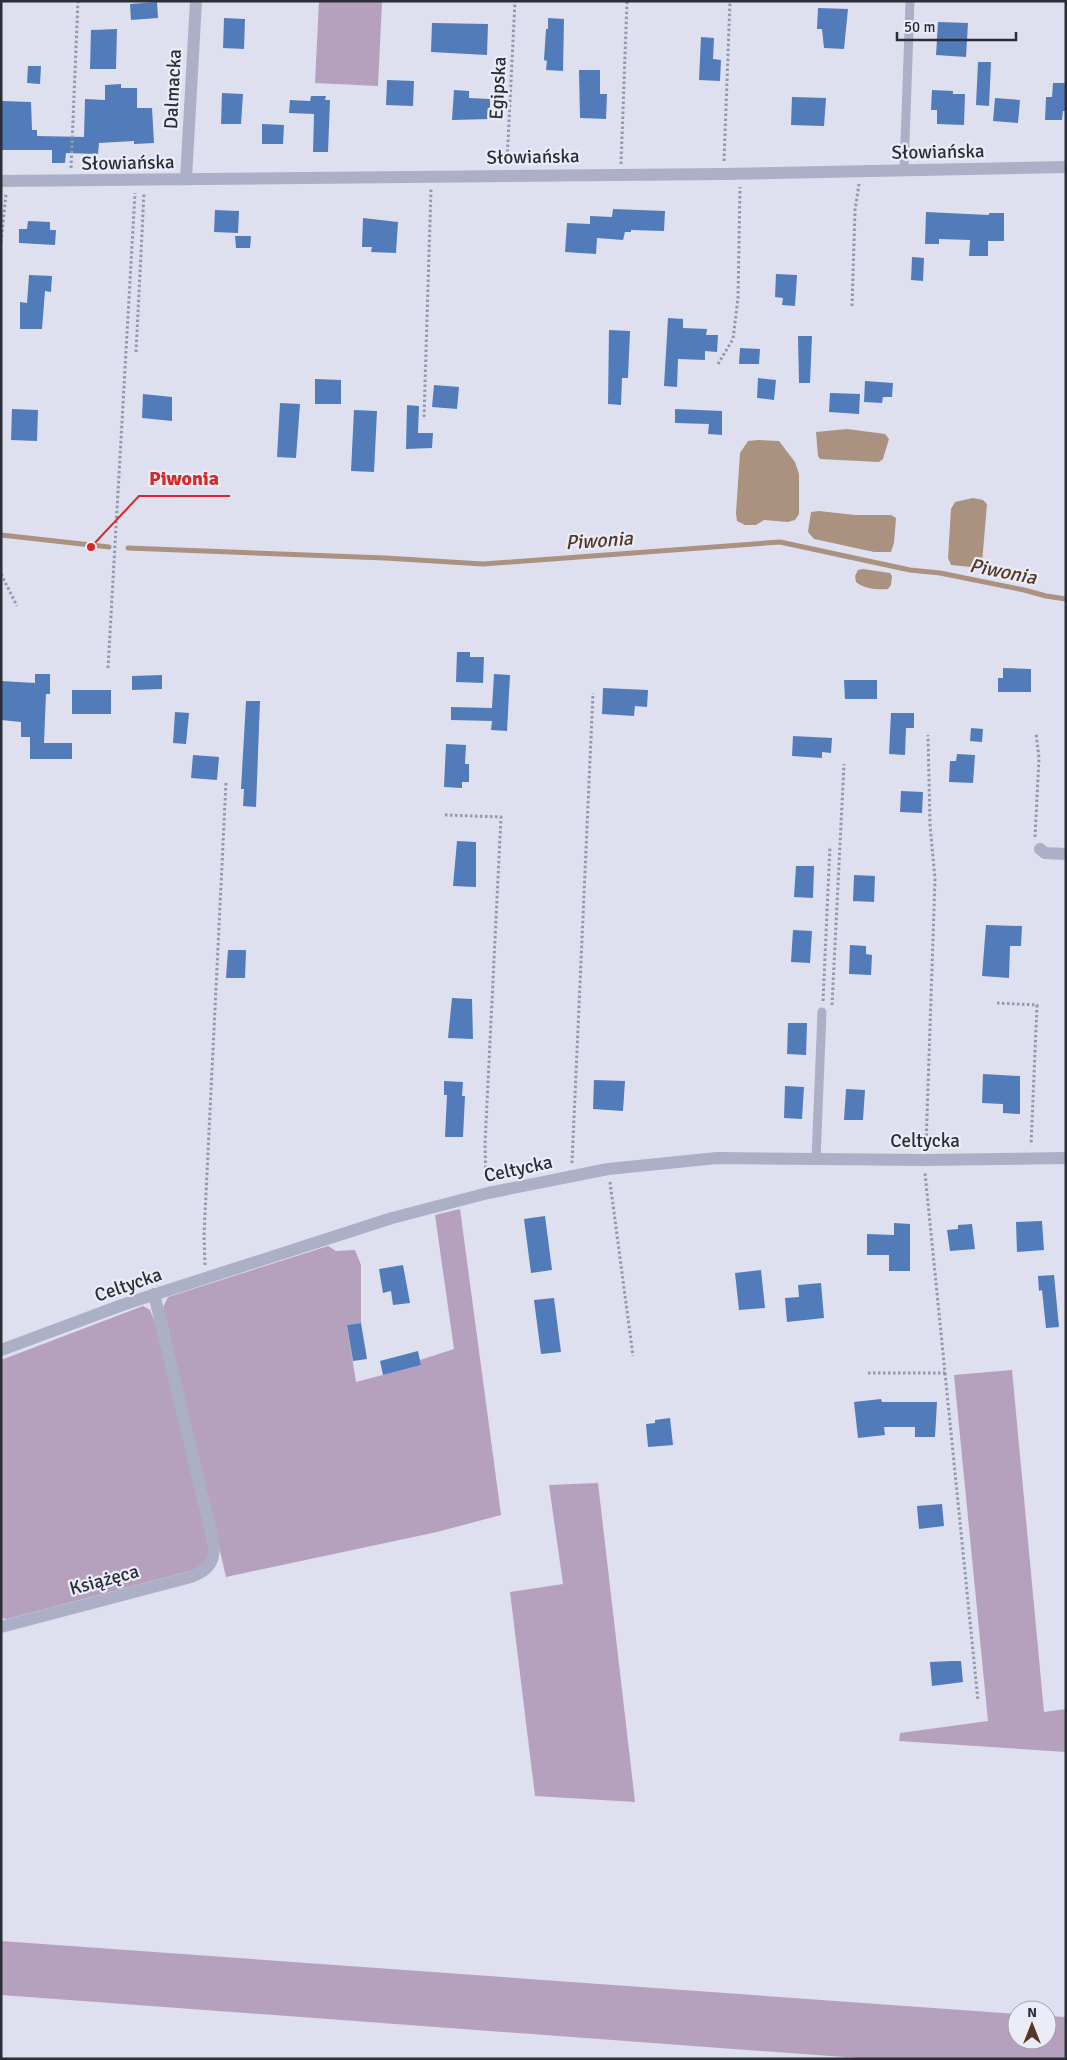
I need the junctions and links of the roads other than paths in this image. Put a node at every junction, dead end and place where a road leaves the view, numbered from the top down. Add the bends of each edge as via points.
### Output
1 (196, 1) edge
2 (910, 1) edge
3 (1066, 167) edge
4 (904, 170) junction
5 (186, 180) junction
6 (5, 181) edge
7 (1040, 849) road end
8 (1066, 854) edge
9 (822, 1012) road end
10 (816, 1158) junction
11 (1066, 1158) edge
12 (154, 1294) junction
13 (1, 1350) edge
14 (1, 1627) edge

1 - 5 street, Dalmacka
2 - 4 lane
3 - 4 street, Słowiańska
4 - 5 street, Słowiańska
5 - 6 street, Słowiańska
7 - 8 street via 1045,853
9 - 10 lane
10 - 11 street, Celtycka
10 - 12 street, Celtycka via 717,1158 608,1169 488,1193 392,1218
12 - 13 street, Celtycka
12 - 14 street, Książęca via 213,1541 212,1562 201,1573

